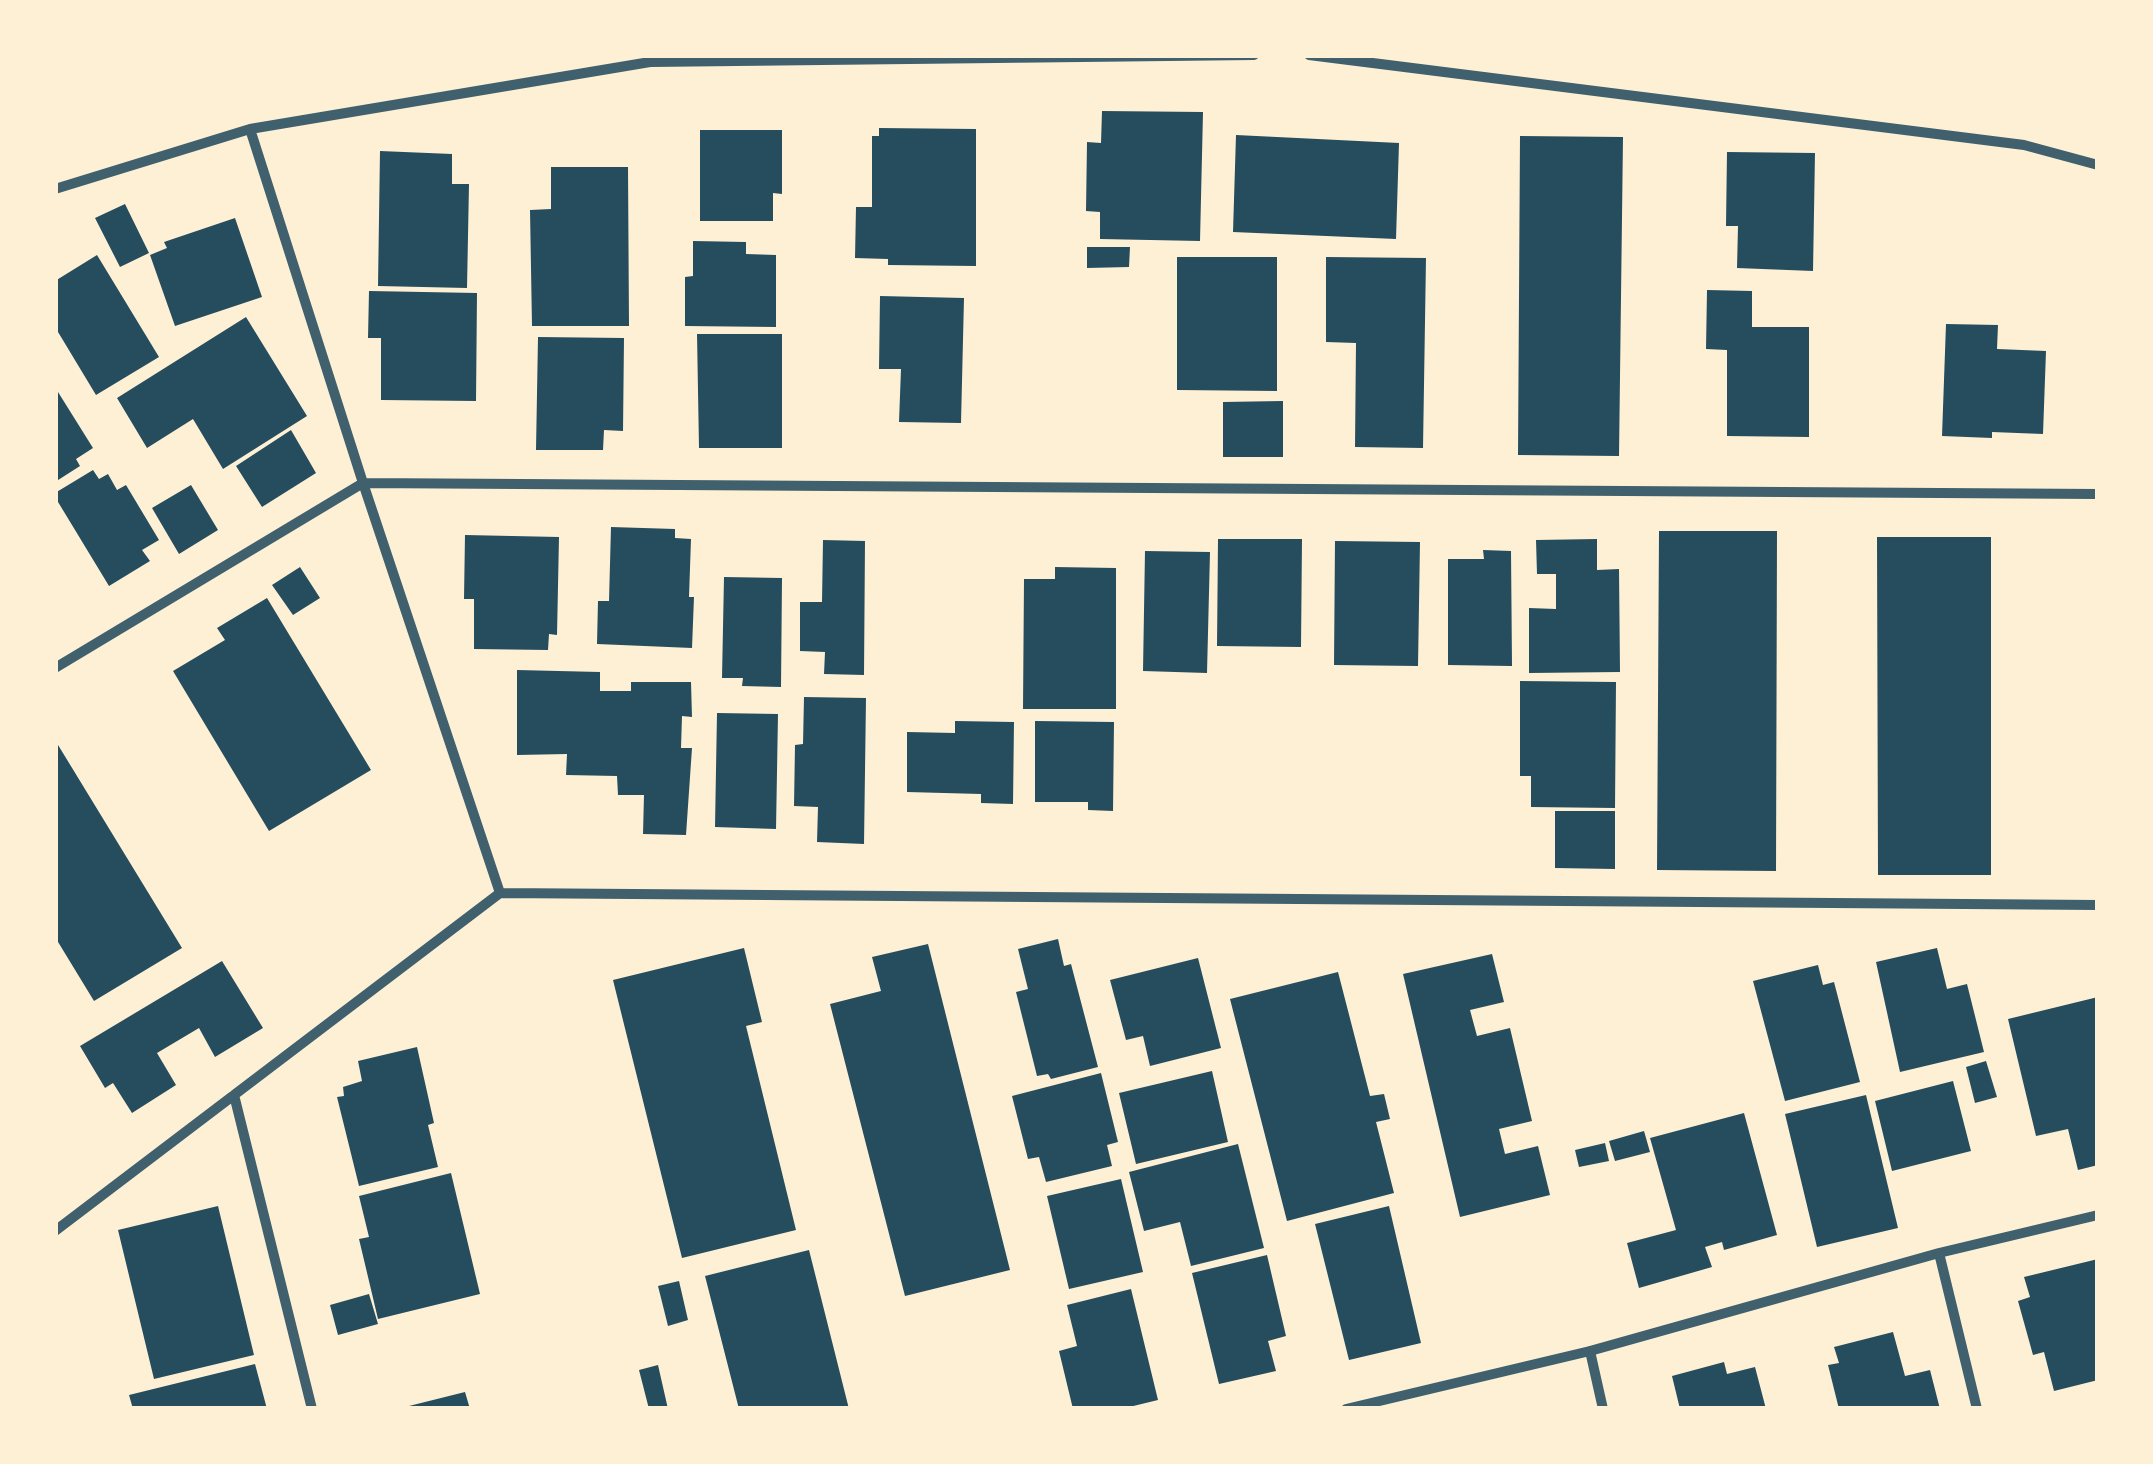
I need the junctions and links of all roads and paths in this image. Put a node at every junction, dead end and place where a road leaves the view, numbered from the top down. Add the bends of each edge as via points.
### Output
1 (1254, 55) edge
2 (1309, 55) edge
3 (250, 129) junction
4 (2098, 165) edge
5 (55, 190) edge
6 (363, 483) junction
7 (2098, 494) edge
8 (55, 668) edge
9 (500, 892) junction
10 (2098, 906) edge
11 (234, 1095) junction
12 (2098, 1214) edge
13 (55, 1231) edge
14 (1940, 1252) junction
15 (1590, 1351) junction
16 (312, 1409) edge
17 (1346, 1409) edge
18 (1604, 1409) edge
19 (1978, 1409) edge

1 - 3 street via 650,62
2 - 4 street via 2024,145
3 - 5 street
3 - 6 street
6 - 7 street
6 - 8 street
6 - 9 street
9 - 10 street
9 - 11 street
11 - 13 street
11 - 16 street
12 - 14 street
14 - 15 street
14 - 19 street
15 - 17 street
15 - 18 street

